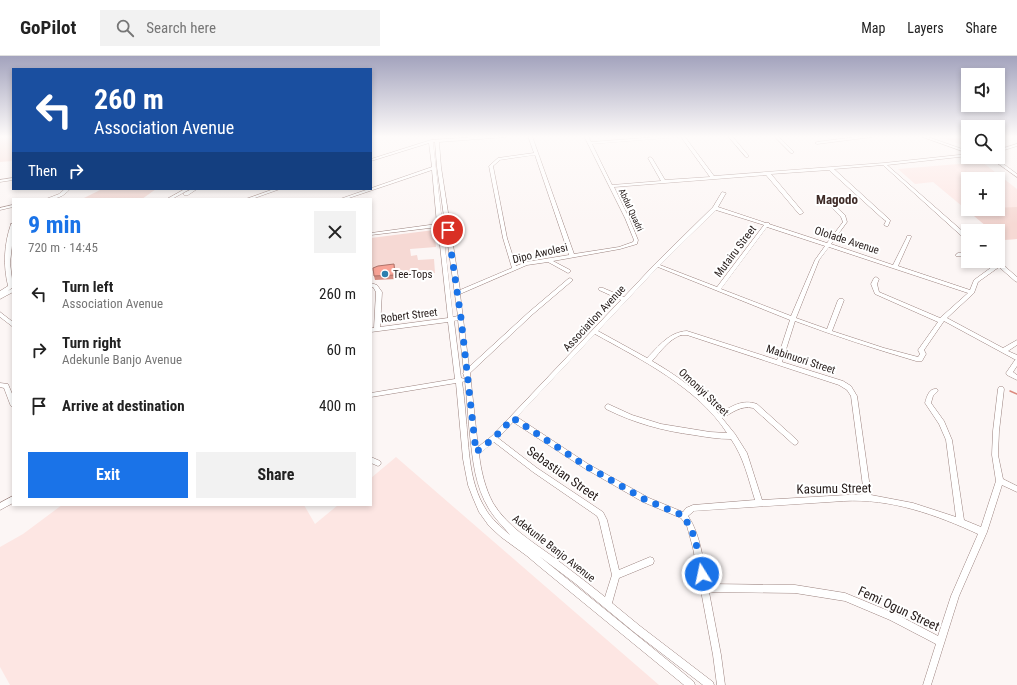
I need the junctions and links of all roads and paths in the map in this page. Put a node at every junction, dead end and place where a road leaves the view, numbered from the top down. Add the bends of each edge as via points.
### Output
1 (438, 165) edge
2 (492, 165) edge
3 (540, 165) edge
4 (601, 165) edge
5 (654, 165) edge
6 (705, 165) edge
7 (870, 165) edge
8 (886, 165) edge
9 (1002, 165) edge
10 (434, 168) joint
11 (831, 169) junction
12 (768, 174) junction
13 (1017, 176) edge
14 (714, 178) junction
15 (12, 179) edge
16 (0, 181) edge
17 (664, 182) junction
18 (611, 186) junction
19 (372, 189) edge
20 (67, 190) edge
21 (186, 190) edge
22 (193, 190) edge
23 (275, 190) edge
24 (369, 190) edge
25 (724, 193) dead end
26 (52, 198) edge
27 (171, 198) edge
28 (179, 198) edge
29 (251, 198) edge
30 (345, 198) edge
31 (12, 206) edge
32 (833, 207) dead end
33 (715, 208) junction
34 (0, 209) edge
35 (801, 212) dead end
36 (767, 224) junction
37 (439, 225) junction
38 (886, 225) dead end
39 (12, 229) edge
40 (961, 232) edge
41 (372, 234) edge
42 (909, 238) dead end
43 (828, 244) junction
44 (630, 245) joint
45 (958, 255) dead end
46 (961, 255) edge
47 (572, 256) junction
48 (548, 260) junction
49 (657, 265) junction
50 (895, 266) junction
51 (514, 268) junction
52 (991, 268) edge
53 (1003, 268) edge
54 (568, 271) dead end
55 (876, 279) dead end
56 (570, 280) dead end
57 (1017, 280) edge
58 (372, 285) edge
59 (12, 287) edge
60 (602, 289) dead end
61 (718, 289) junction
62 (972, 292) junction
63 (0, 293) edge
64 (457, 293) junction
65 (0, 297) edge
66 (625, 300) junction
67 (841, 300) dead end
68 (0, 314) edge
69 (461, 318) junction
70 (793, 319) junction
71 (450, 320) junction
72 (942, 320) junction
73 (12, 324) edge
74 (374, 330) edge
75 (596, 332) junction
76 (829, 332) junction
77 (1017, 342) edge
78 (1003, 351) junction
79 (1017, 358) edge
80 (648, 361) junction
81 (1017, 362) edge
82 (778, 363) junction
83 (464, 377) junction
84 (1017, 378) edge
85 (0, 386) edge
86 (1001, 389) dead end
87 (935, 391) dead end
88 (372, 395) edge
89 (12, 401) edge
90 (608, 407) dead end
91 (718, 417) junction
92 (513, 418) junction
93 (733, 436) junction
94 (494, 438) junction
95 (795, 442) dead end
96 (476, 452) junction
97 (1000, 481) junction
98 (1017, 489) edge
99 (868, 498) junction
100 (12, 500) edge
101 (759, 502) junction
102 (0, 507) edge
103 (684, 516) junction
104 (960, 521) junction
105 (983, 532) junction
106 (650, 561) dead end
107 (616, 575) junction
108 (704, 588) junction
109 (607, 605) junction
110 (940, 642) junction
111 (691, 685) edge
112 (710, 685) edge
113 (721, 685) edge
114 (927, 685) edge

1 - 64 street, Adekunle Banjo Avenue
2 - 51 street via 505,238
3 - 47 street
4 - 18 street, Abdul Quadri
5 - 17 street
6 - 14 street
7 - 11 street
8 - 40 street
9 - 13 street
10 - 19 street
10 - 37 street, Adekunle Banjo Avenue
11 - 12 street
11 - 38 street via 884,217 888,222
12 - 14 street
12 - 35 street
14 - 17 street
15 - 16 street
17 - 18 street
18 - 44 street, Abdul Quadri via 636,240
20 - 26 street via 62,195
21 - 27 street
22 - 28 street
23 - 29 street
24 - 30 street
25 - 33 street, Association Avenue
31 - 34 street
32 - 43 street via 843,216 845,222
33 - 36 street, Ololade Avenue
33 - 49 street, Association Avenue
36 - 43 street, Ololade Avenue
36 - 61 street, Mutairu Street
37 - 41 street
37 - 71 street, Adekunle Banjo Avenue
39 - 59 street via 7,271
42 - 50 street
43 - 50 street, Ololade Avenue
43 - 70 street via 817,260
44 - 47 street, Dipo Awolesi
45 - 46 street
47 - 48 street, Dipo Awolesi
48 - 51 street, Dipo Awolesi
48 - 54 street
49 - 61 street
49 - 66 street, Association Avenue
50 - 62 street, Ololade Avenue
51 - 64 street, Dipo Awolesi
52 - 62 street via 976,281
53 - 57 street
55 - 72 street via 874,284 877,293
56 - 83 street
58 - 74 street via 379,292
59 - 63 street
59 - 65 street
60 - 66 street
61 - 70 street
62 - 72 street
64 - 69 street, Adekunle Banjo Avenue
66 - 75 street, Association Avenue
67 - 76 street
68 - 73 street
69 - 71 street, Robert Street
69 - 83 street, Adekunle Banjo Avenue
70 - 76 street
70 - 82 street
71 - 74 street, Robert Street
71 - 83 street, Adekunle Banjo Avenue
72 - 76 street via 921,350 924,354 920,359 896,354
72 - 78 street
75 - 80 street, Omoniyi Street
75 - 92 street, Association Avenue
77 - 78 street
78 - 79 street
80 - 82 street, Mabinuori Street via 673,335 680,332
80 - 91 street, Omoniyi Street via 680,381
81 - 84 street via 1009,373
82 - 99 street, Mabinuori Street via 833,380 849,388 854,396
83 - 88 street
83 - 96 street, Adekunle Banjo Avenue
83 - 111 street, Adekunle Banjo Avenue via 467,469 482,511 502,534 531,554
85 - 89 street via 8,387
86 - 97 street via 995,455
87 - 104 street via 930,395 928,403 942,423 949,440
90 - 93 street via 646,424 723,437
91 - 93 street, Omoniyi Street
91 - 95 street via 750,403
92 - 94 street, Association Avenue
92 - 103 street via 586,466 646,500
93 - 101 street, Omoniyi Street via 741,449
94 - 96 street, Association Avenue
94 - 107 street, Sebastian Street via 535,470 600,514
96 - 109 street, Adekunle Banjo Avenue via 482,487 498,516 514,533
97 - 98 street
97 - 105 street
99 - 101 street, Kasumu Street
99 - 104 street, Kasumu Street via 913,506
100 - 102 street
101 - 103 street, Kasumu Street via 694,508
103 - 108 street via 695,538
104 - 105 street, Kasumu Street
105 - 110 street via 955,596
106 - 107 street
107 - 109 street, Sebastian Street
108 - 110 street, Femi Ogun Street via 795,589 845,598 887,614
108 - 113 street
109 - 112 street, Adekunle Banjo Avenue
110 - 114 street

